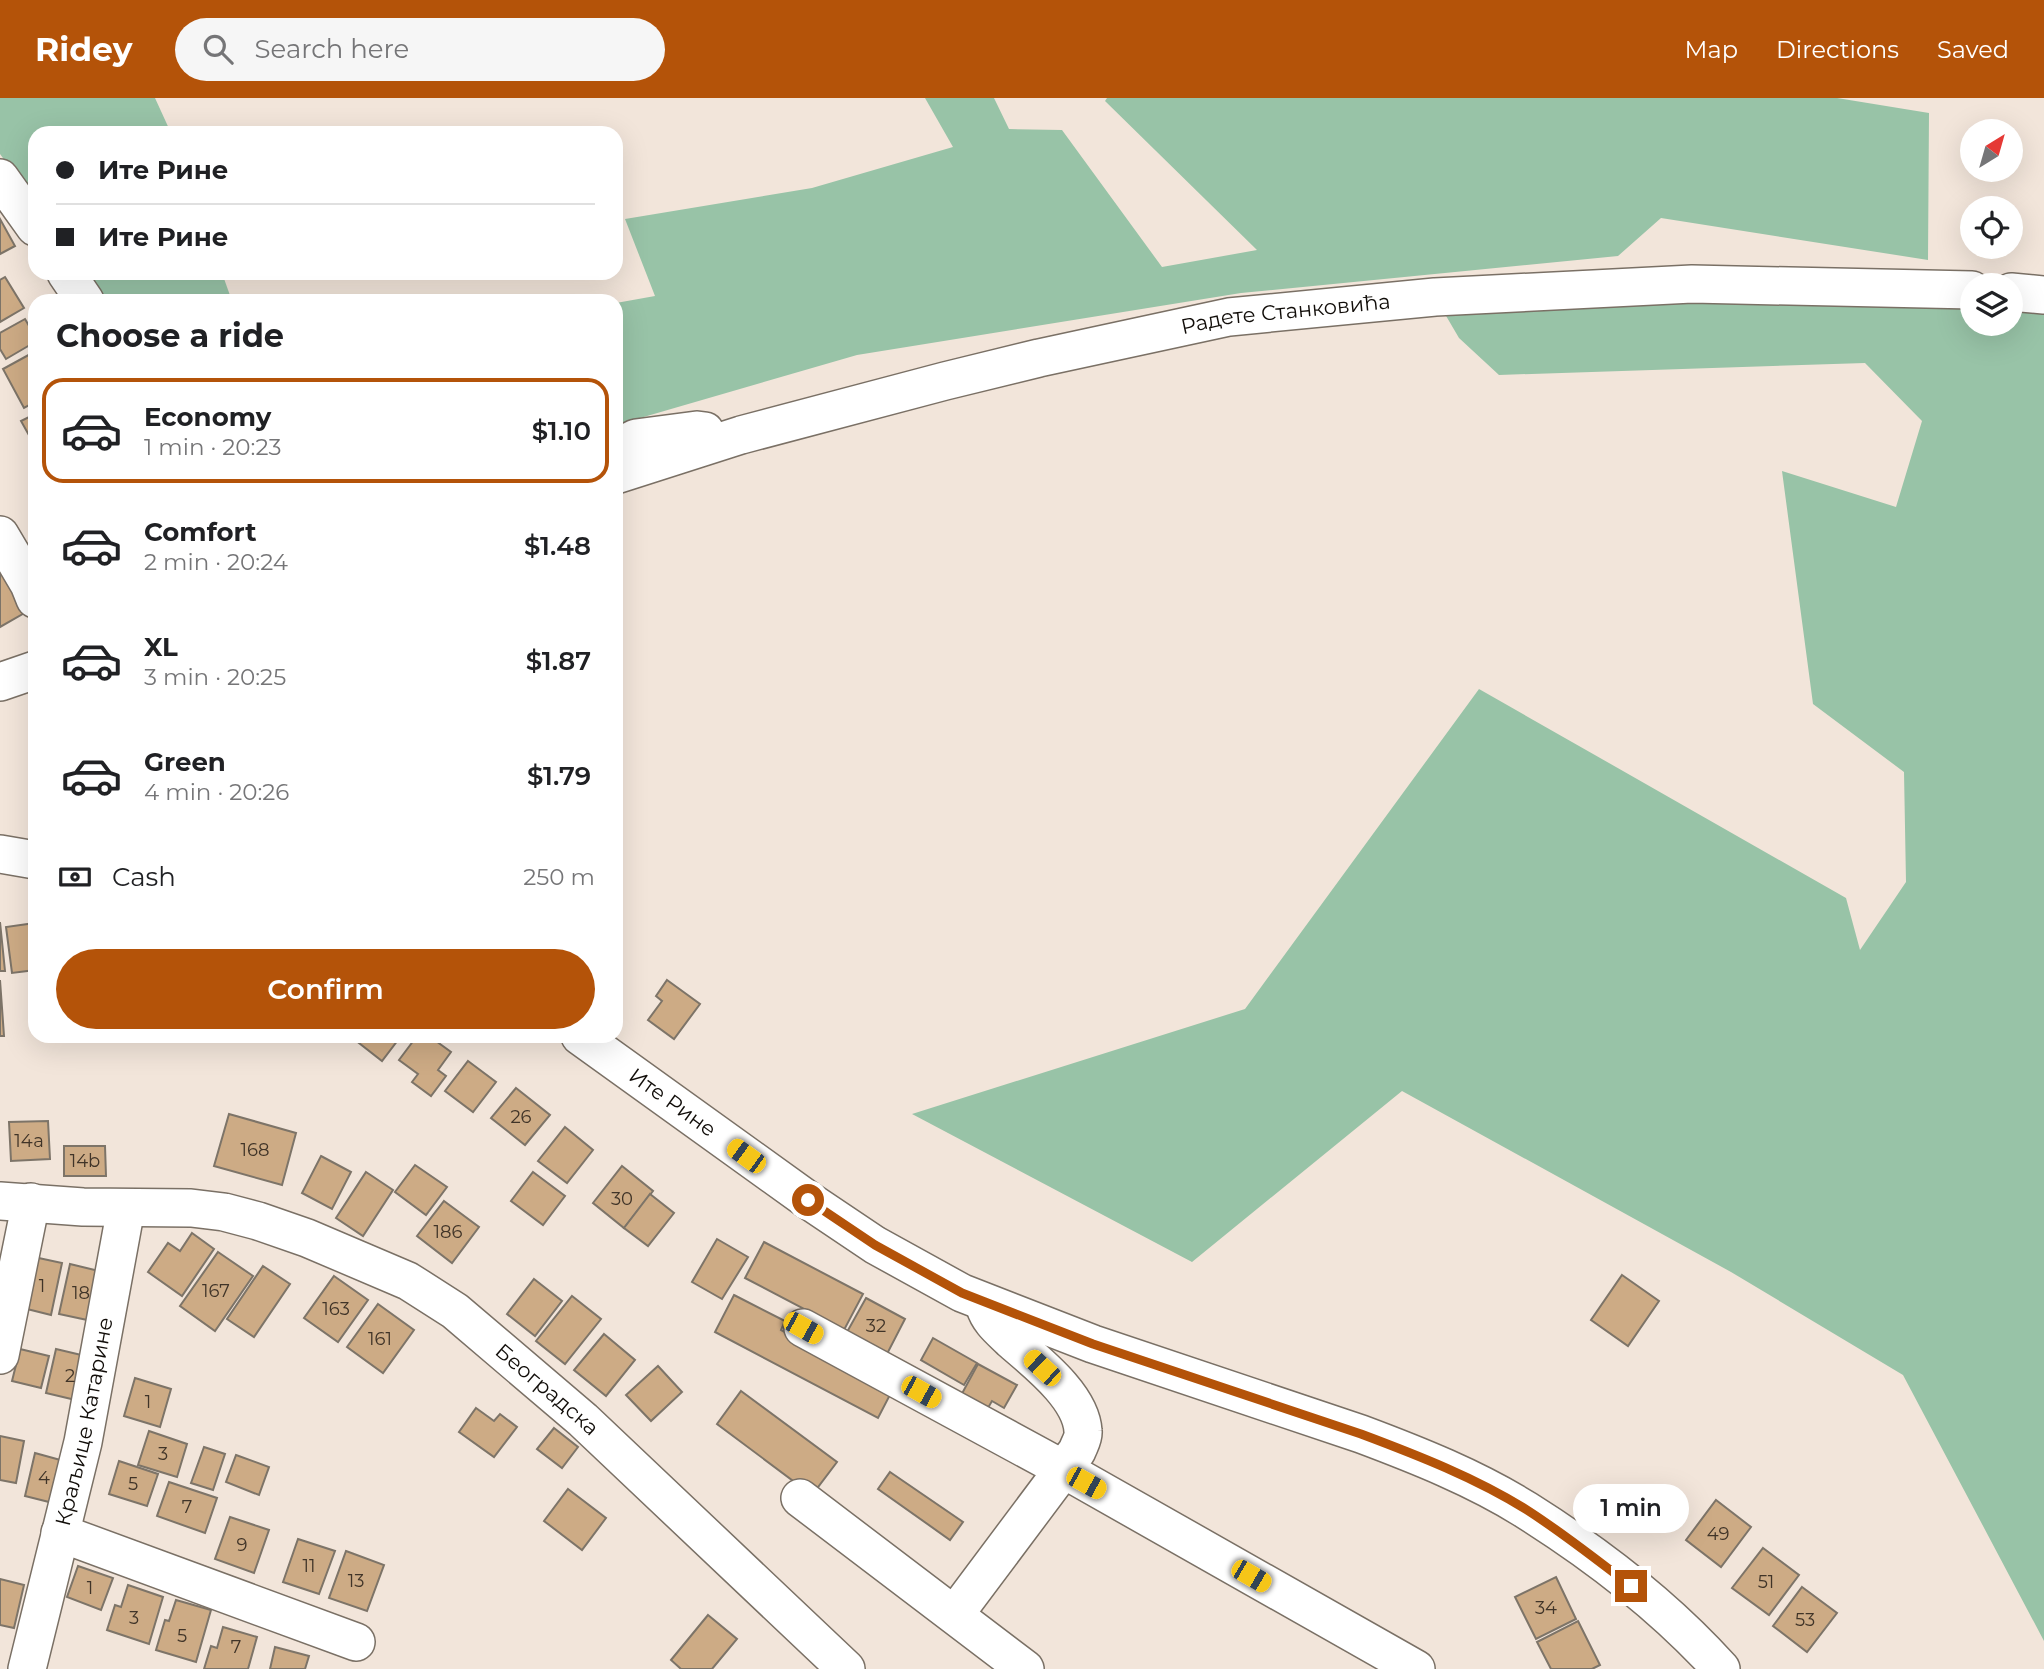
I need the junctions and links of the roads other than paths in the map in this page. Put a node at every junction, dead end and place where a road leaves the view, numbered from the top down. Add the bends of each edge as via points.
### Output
1 (0, 178) edge
2 (28, 217) edge
3 (1960, 290) edge
4 (2023, 293) edge
5 (2044, 295) edge
6 (741, 435) junction
7 (623, 445) edge
8 (623, 473) edge
9 (0, 535) edge
10 (28, 586) edge
11 (28, 672) edge
12 (0, 682) edge
13 (590, 1043) edge
14 (15, 1202) edge
15 (126, 1208) junction
16 (983, 1302) junction
17 (803, 1328) dead end
18 (0, 1355) edge
19 (1063, 1469) junction
20 (800, 1497) dead end
21 (60, 1533) junction
22 (955, 1614) junction
23 (356, 1642) dead end
24 (27, 1669) edge
25 (846, 1669) edge
26 (1025, 1669) edge
27 (1416, 1669) edge
28 (1721, 1669) edge

1 - 2 street
3 - 6 street, Радете Станковића via 1692,284 1435,297 1229,317 1039,358
4 - 5 street
6 - 7 street via 697,430 636,438
6 - 8 street, Радете Станковића
9 - 10 street
11 - 12 street
13 - 16 street, Ите Рине via 875,1245
14 - 15 street, Београдска
14 - 18 street
15 - 21 street, Краљице Катарине via 83,1442
15 - 25 street, Београдска via 191,1208 258,1220 408,1281 456,1311 583,1420
16 - 19 street via 987,1315 1068,1395 1080,1414 1084,1434
16 - 28 street, Ите Рине via 1361,1434 1492,1490 1548,1524 1631,1586
17 - 19 street
19 - 22 street
19 - 27 street
20 - 22 street
21 - 23 street, Краљице Катарине
21 - 24 street
22 - 26 street

